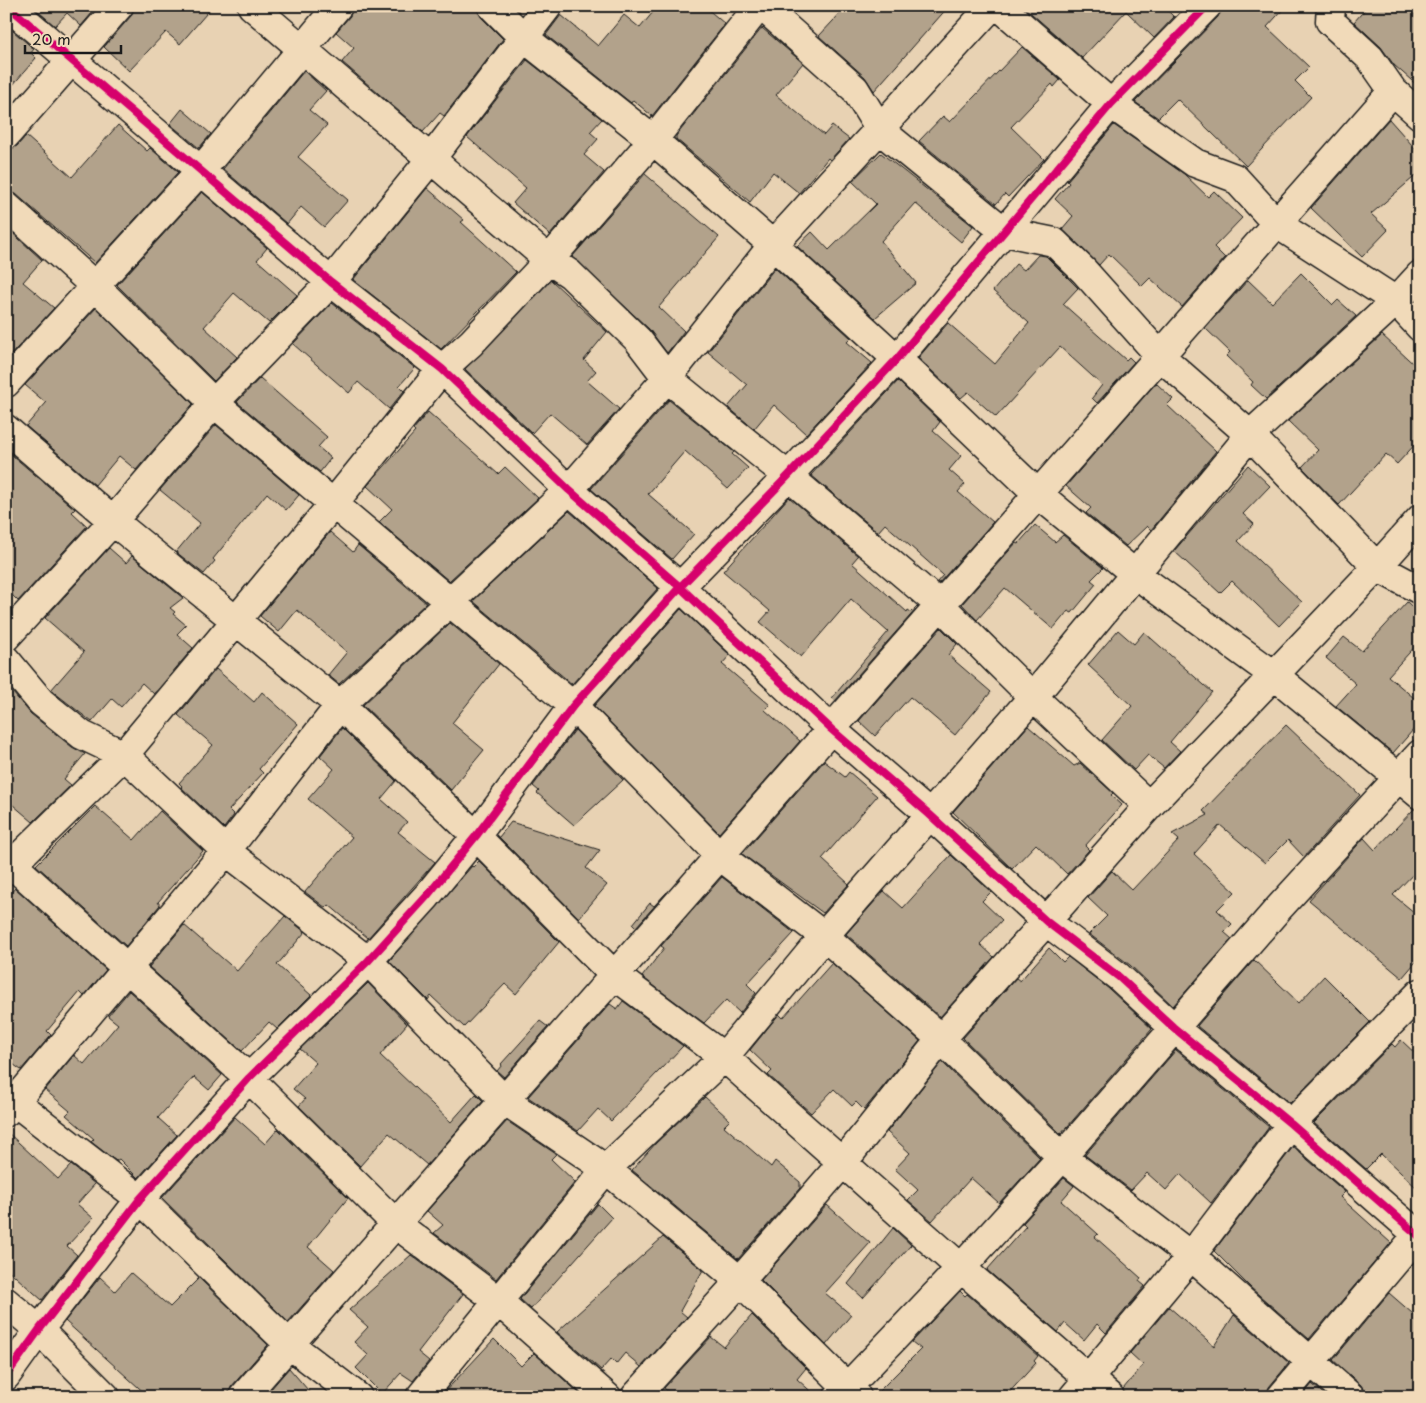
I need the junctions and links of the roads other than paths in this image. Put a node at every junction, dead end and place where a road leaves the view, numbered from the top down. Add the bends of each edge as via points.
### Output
1 (8, 6) edge
2 (119, 6) edge
3 (252, 6) edge
4 (338, 6) edge
5 (492, 6) edge
6 (548, 6) edge
7 (760, 6) edge
8 (992, 6) edge
9 (999, 6) edge
10 (1207, 6) edge
11 (1331, 6) edge
12 (523, 37) junction
13 (303, 50) junction
14 (72, 59) junction
15 (1393, 92) junction
16 (1111, 104) junction
17 (1420, 115) edge
18 (880, 130) junction
19 (6, 134) edge
20 (652, 140) junction
21 (430, 160) junction
22 (202, 169) junction
23 (6, 206) edge
24 (1276, 224) junction
25 (1005, 232) junction
26 (773, 245) junction
27 (549, 260) junction
28 (1420, 275) edge
29 (332, 282) junction
30 (96, 287) junction
31 (1396, 301) junction
32 (1420, 327) edge
33 (1160, 356) junction
34 (897, 358) junction
35 (442, 369) junction
36 (667, 378) junction
37 (6, 383) edge
38 (214, 403) junction
39 (6, 429) edge
40 (1250, 435) junction
41 (788, 476) junction
42 (569, 490) junction
43 (1038, 494) junction
44 (333, 504) junction
45 (1420, 518) edge
46 (113, 521) junction
47 (1377, 567) junction
48 (1134, 573) junction
49 (680, 587) junction
50 (1420, 590) edge
51 (450, 600) junction
52 (940, 605) junction
53 (238, 620) junction
54 (6, 636) edge
55 (6, 660) edge
56 (1274, 675) junction
57 (1033, 697) junction
58 (340, 705) junction
59 (573, 706) junction
60 (831, 729) junction
61 (1420, 754) edge
62 (124, 755) junction
63 (1399, 777) junction
64 (1420, 795) edge
65 (1149, 806) junction
66 (929, 814) junction
67 (476, 836) junction
68 (226, 851) junction
69 (720, 856) junction
70 (8, 864) edge
71 (1047, 922) junction
72 (824, 936) junction
73 (368, 961) junction
74 (128, 966) junction
75 (614, 976) junction
76 (1414, 1009) edge
77 (1173, 1027) junction
78 (941, 1039) junction
79 (724, 1056) junction
80 (248, 1078) junction
81 (504, 1100) junction
82 (9, 1104) edge
83 (1291, 1124) junction
84 (1062, 1157) junction
85 (844, 1161) junction
86 (606, 1169) junction
87 (140, 1199) junction
88 (396, 1224) junction
89 (1419, 1234) edge
90 (1191, 1256) junction
91 (961, 1268) junction
92 (740, 1281) junction
93 (497, 1300) junction
94 (6, 1302) edge
95 (39, 1330) junction
96 (289, 1344) junction
97 (1312, 1361) junction
98 (6, 1376) edge
99 (1082, 1388) edge
100 (847, 1393) edge
101 (106, 1397) edge
102 (243, 1397) edge
103 (358, 1397) edge
104 (420, 1397) edge
105 (607, 1397) edge
106 (635, 1397) edge
107 (1110, 1397) edge
108 (1281, 1397) edge
109 (1351, 1397) edge

1 - 14 street
2 - 14 street
3 - 13 street
4 - 13 street
5 - 12 street
6 - 12 street
7 - 18 street via 855,89
7 - 20 street
8 - 18 street
9 - 16 street
10 - 16 street
11 - 15 street via 1330,20 1370,58
12 - 20 street
12 - 21 street
13 - 21 street
13 - 22 street
14 - 19 street
14 - 22 street
15 - 17 street
15 - 24 street
16 - 24 street via 1195,163 1235,178
16 - 25 street
18 - 25 street
18 - 26 street
20 - 26 street
20 - 27 street
21 - 27 street
21 - 29 street
22 - 29 street
22 - 30 street
23 - 30 street
24 - 31 street
24 - 33 street
25 - 33 street via 1054,242 1084,270
25 - 34 street
26 - 34 street
26 - 36 street
27 - 35 street via 472,343
27 - 36 street via 570,274 638,340
28 - 31 street
29 - 35 street
29 - 38 street
30 - 37 street
30 - 38 street
31 - 32 street
31 - 40 street
33 - 40 street
33 - 43 street
34 - 41 street
34 - 43 street
35 - 42 street
35 - 44 street
36 - 41 street
36 - 42 street
38 - 44 street
38 - 46 street
39 - 46 street
40 - 47 street
40 - 48 street
41 - 49 street
41 - 52 street
42 - 49 street
42 - 51 street
43 - 48 street
43 - 52 street
44 - 51 street
44 - 53 street
45 - 47 street
46 - 53 street
46 - 54 street
47 - 50 street
47 - 56 street
48 - 56 street
48 - 57 street
49 - 59 street
49 - 60 street
51 - 58 street
51 - 59 street
52 - 57 street
52 - 60 street
53 - 58 street
53 - 62 street
55 - 62 street via 41,702 82,735
56 - 63 street
56 - 65 street
57 - 65 street
57 - 66 street
58 - 67 street
58 - 68 street
59 - 67 street
59 - 69 street
60 - 66 street
60 - 69 street
61 - 63 street
62 - 68 street
62 - 70 street
63 - 64 street
63 - 77 street
65 - 71 street
66 - 71 street
66 - 72 street
67 - 73 street
67 - 75 street
68 - 73 street
68 - 74 street
69 - 72 street
69 - 75 street
70 - 74 street
71 - 77 street via 1119,977
71 - 78 street
72 - 78 street
72 - 79 street
73 - 80 street
73 - 81 street
74 - 80 street
74 - 82 street
75 - 79 street
75 - 81 street
76 - 83 street
77 - 83 street
77 - 84 street
78 - 84 street
78 - 85 street
79 - 85 street
79 - 86 street
80 - 87 street
80 - 88 street
81 - 86 street
81 - 88 street
82 - 87 street
83 - 89 street
83 - 90 street
84 - 90 street
84 - 91 street
85 - 91 street
85 - 92 street
86 - 92 street
86 - 93 street
87 - 95 street
87 - 96 street
88 - 93 street
88 - 96 street
89 - 97 street
90 - 97 street
90 - 99 street
91 - 99 street
91 - 100 street
92 - 100 street
92 - 106 street
93 - 104 street
93 - 105 street
94 - 95 street
95 - 98 street
95 - 101 street
96 - 102 street
96 - 103 street
97 - 108 street
97 - 109 street
99 - 107 street

